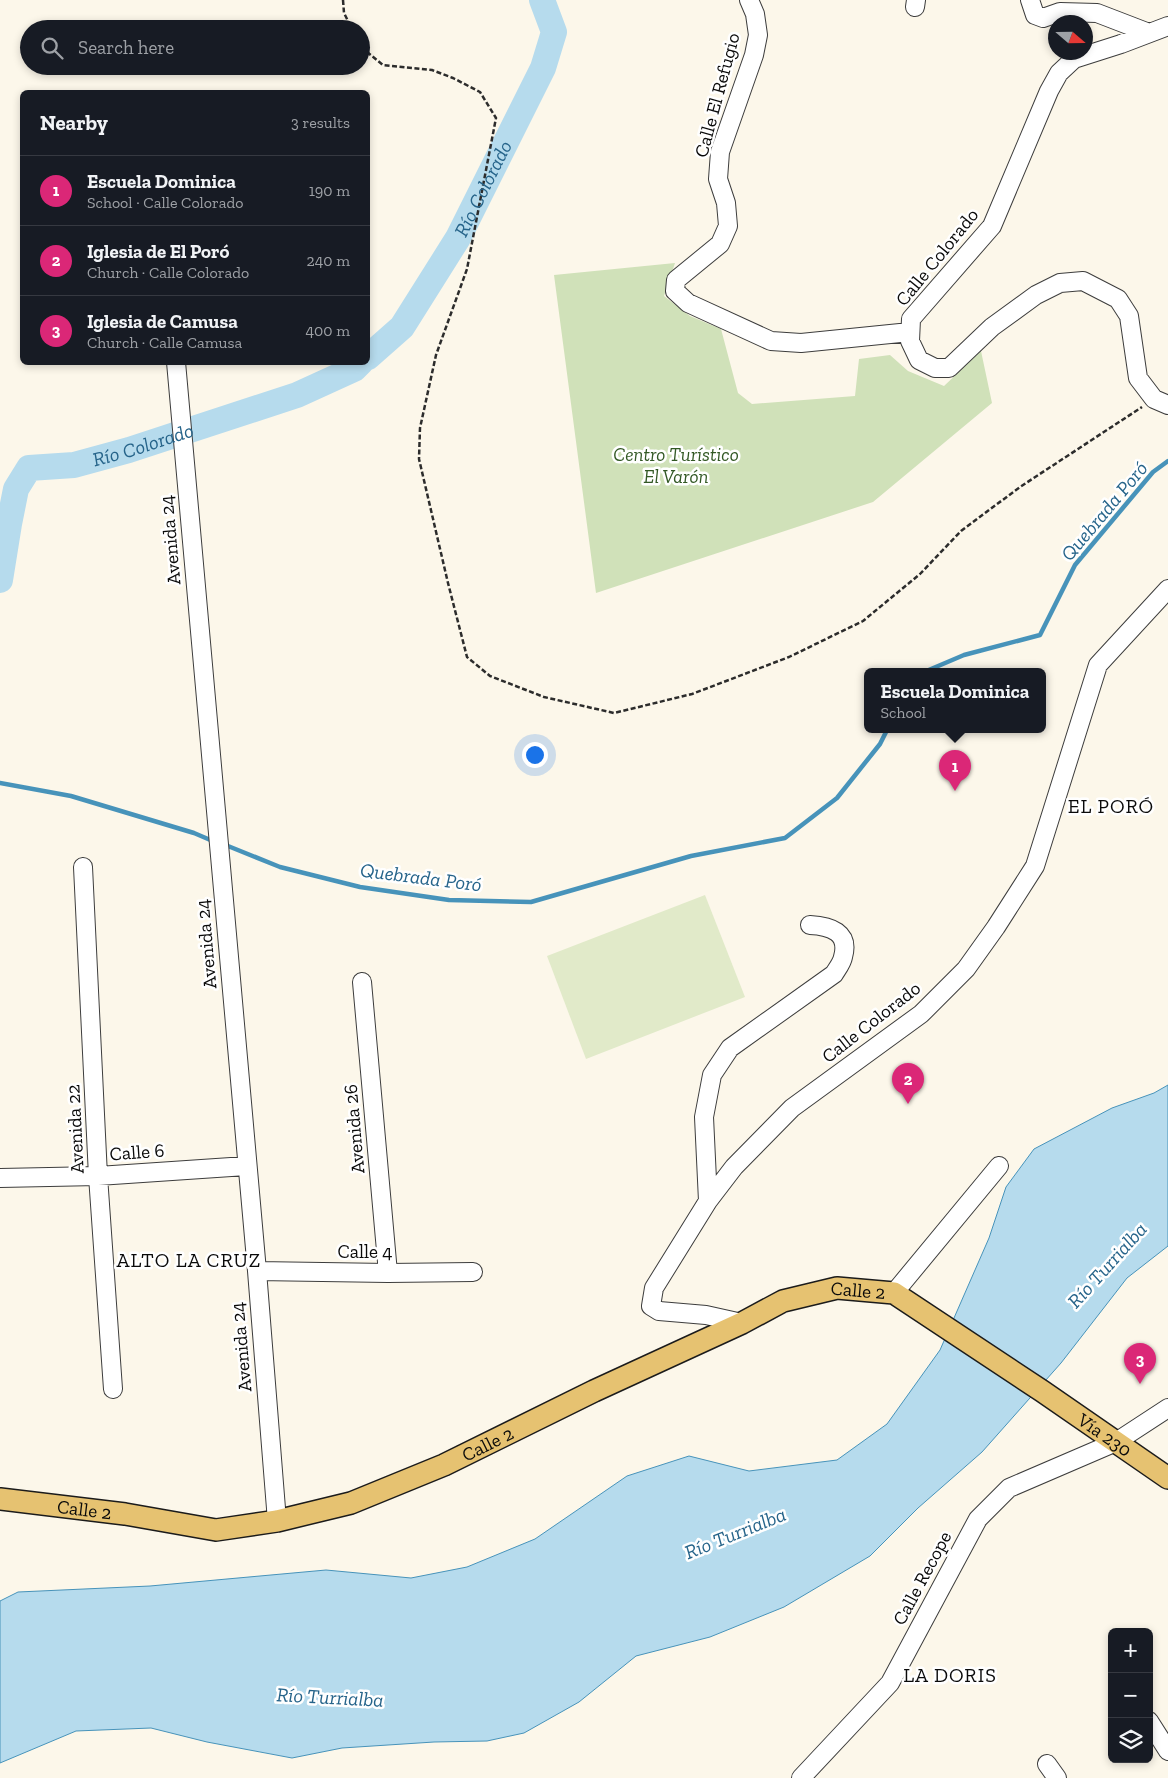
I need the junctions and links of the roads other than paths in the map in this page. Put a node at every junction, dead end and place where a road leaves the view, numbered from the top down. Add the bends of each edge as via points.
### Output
1 (749, 0) edge
2 (1030, 0) edge
3 (1168, 26) edge
4 (1149, 33) junction
5 (910, 332) junction
6 (176, 365) edge
7 (1161, 402) edge
8 (1168, 589) edge
9 (83, 866) dead end
10 (810, 925) dead end
11 (362, 982) dead end
12 (246, 1166) junction
13 (999, 1166) dead end
14 (98, 1176) junction
15 (0, 1178) edge
16 (708, 1201) junction
17 (257, 1271) junction
18 (472, 1272) dead end
19 (388, 1273) junction
20 (894, 1293) junction
21 (742, 1323) junction
22 (113, 1389) dead end
23 (1042, 1391) joint
24 (1168, 1408) edge
25 (1116, 1442) junction
26 (1168, 1478) edge
27 (0, 1499) edge
28 (277, 1521) junction
29 (1153, 1727) edge
30 (1168, 1751) edge
31 (801, 1778) edge

1 - 5 street, Calle El Refugio via 758,35 720,152 718,179 726,203 728,226 720,244 676,280 675,291 688,303 771,341 801,343
2 - 4 street via 1035,15 1043,18 1060,12 1097,13
3 - 4 street, Calle Colorado
4 - 5 street, Calle Colorado via 1074,58 1059,73 992,226 911,319
5 - 7 street, Calle Colorado via 910,341 919,360 935,368 949,368 992,327 1036,295 1060,283 1083,282 1118,299 1129,316 1138,378
6 - 12 street, Avenida 24
8 - 16 street, Calle Colorado via 1098,665 1035,866 966,969 921,1014 792,1108 734,1167
9 - 14 street, Avenida 22
10 - 16 street via 825,926 839,932 845,944 843,957 834,974 730,1048 712,1075 704,1117
11 - 19 street, Avenida 26
12 - 14 street, Calle 6
12 - 17 street, Avenida 24
13 - 20 street
14 - 15 street, Calle 6
14 - 22 street, Avenida 22
16 - 21 street, Calle Colorado via 654,1288 651,1306 659,1312 706,1315
17 - 19 street, Calle 4
17 - 28 street, Avenida 24
18 - 19 street, Calle 4
20 - 21 main road, Calle 2 via 837,1288 783,1301
20 - 23 main road, Calle 2
21 - 28 main road, Calle 2 via 444,1465 351,1503
23 - 25 main road, Vía 230
24 - 25 street, Calle Recope
25 - 26 main road, Vía 230
25 - 31 street, Calle Recope via 1010,1488 978,1519 890,1683
27 - 28 main road, Calle 2 via 125,1514 216,1530
29 - 30 street

